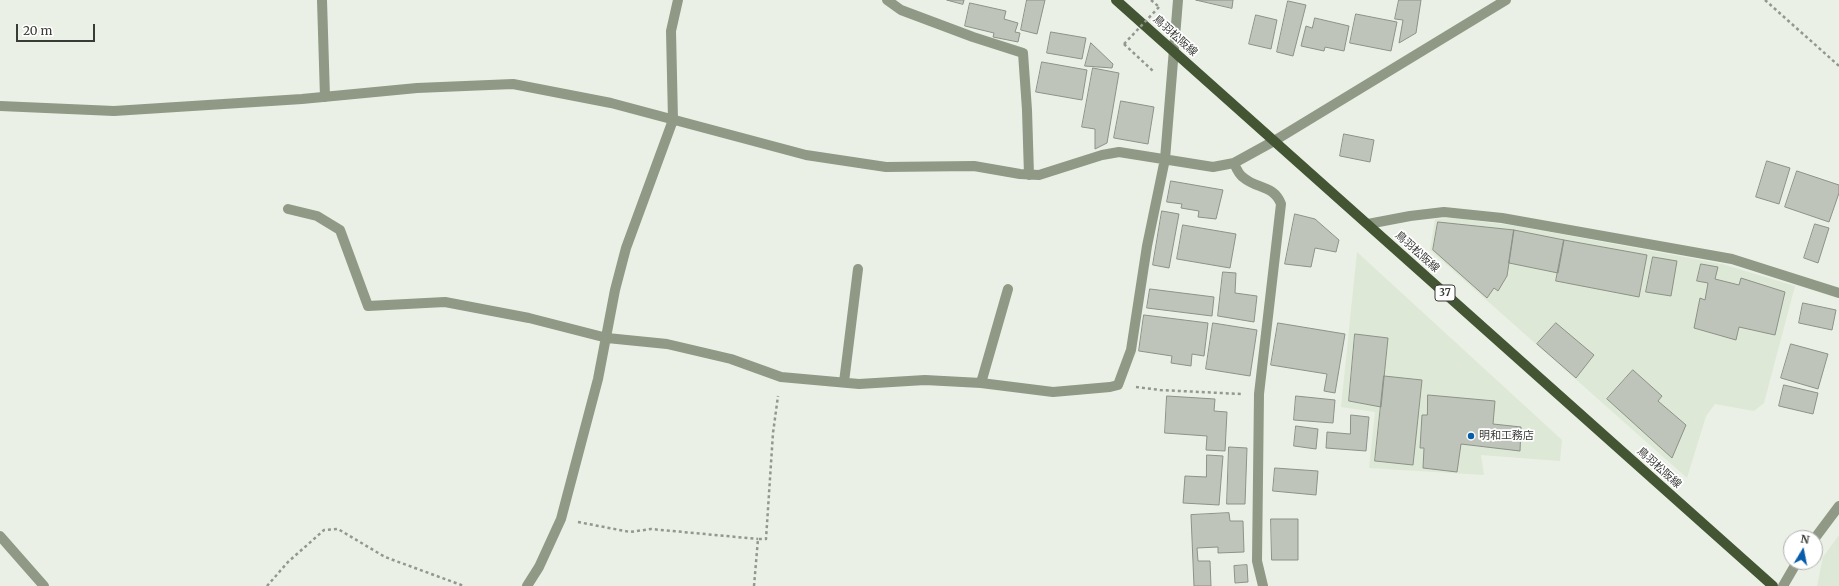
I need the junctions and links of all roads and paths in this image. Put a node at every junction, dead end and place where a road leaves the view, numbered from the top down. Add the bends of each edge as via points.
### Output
1 (322, 0) edge
2 (678, 0) edge
3 (887, 0) edge
4 (1116, 0) edge
5 (1151, 0) edge
6 (1178, 0) edge
7 (1506, 0) edge
8 (1765, 0) edge
9 (1174, 52) junction
10 (1839, 66) edge
11 (1158, 75) dead end
12 (325, 97) junction
13 (0, 106) edge
14 (673, 120) junction
15 (1274, 141) junction
16 (1165, 159) junction
17 (1234, 163) junction
18 (1029, 175) junction
19 (288, 209) dead end
20 (1368, 224) junction
21 (858, 269) dead end
22 (1008, 289) dead end
23 (1839, 293) edge
24 (607, 338) junction
25 (781, 377) junction
26 (844, 382) junction
27 (981, 383) junction
28 (1118, 385) junction
29 (1259, 394) junction
30 (1839, 506) edge
31 (561, 519) junction
32 (1821, 530) edge
33 (0, 536) edge
34 (758, 539) junction
35 (1792, 570) edge
36 (44, 586) edge
37 (267, 586) edge
38 (464, 586) edge
39 (527, 586) edge
40 (754, 586) edge
41 (1263, 586) edge
42 (1773, 586) edge
43 (1783, 586) edge

1 - 12 street
2 - 14 street via 671,31
3 - 18 street via 901,10 1023,53
4 - 9 main road, 鳥羽松阪線 / 37
5 - 11 path, bridge via 1159,7 1124,44
6 - 9 street
7 - 15 street
8 - 10 path
9 - 15 main road, 鳥羽松阪線 / 37
9 - 16 street
12 - 13 street via 114,111
12 - 14 street via 417,88 513,84 611,103
14 - 18 street via 806,155 886,167 974,166
14 - 24 street via 626,248 615,290
15 - 17 street
15 - 20 main road, 鳥羽松阪線 / 37
16 - 17 street via 1206,167
16 - 18 street via 1109,153 1039,175
16 - 28 street via 1147,246 1131,350
17 - 29 street via 1244,178 1267,188 1281,204
19 - 24 street via 317,216 340,230 368,306 445,302 529,318
20 - 23 street via 1444,212 1502,218 1732,259
20 - 42 main road, 鳥羽松阪線 / 37
21 - 26 street
22 - 27 street
24 - 25 street via 667,344 731,358
24 - 31 street
25 - 26 street
25 - 34 path via 773,433 766,539
26 - 27 street via 858,384 924,380
27 - 28 street via 1053,392
28 - 29 path via 1160,390
29 - 41 street via 1257,561
30 - 32 street
31 - 34 path via 630,532 652,529
31 - 39 street
33 - 36 street
34 - 40 path
35 - 43 street
37 - 38 path via 288,562 324,530 338,529 386,557

